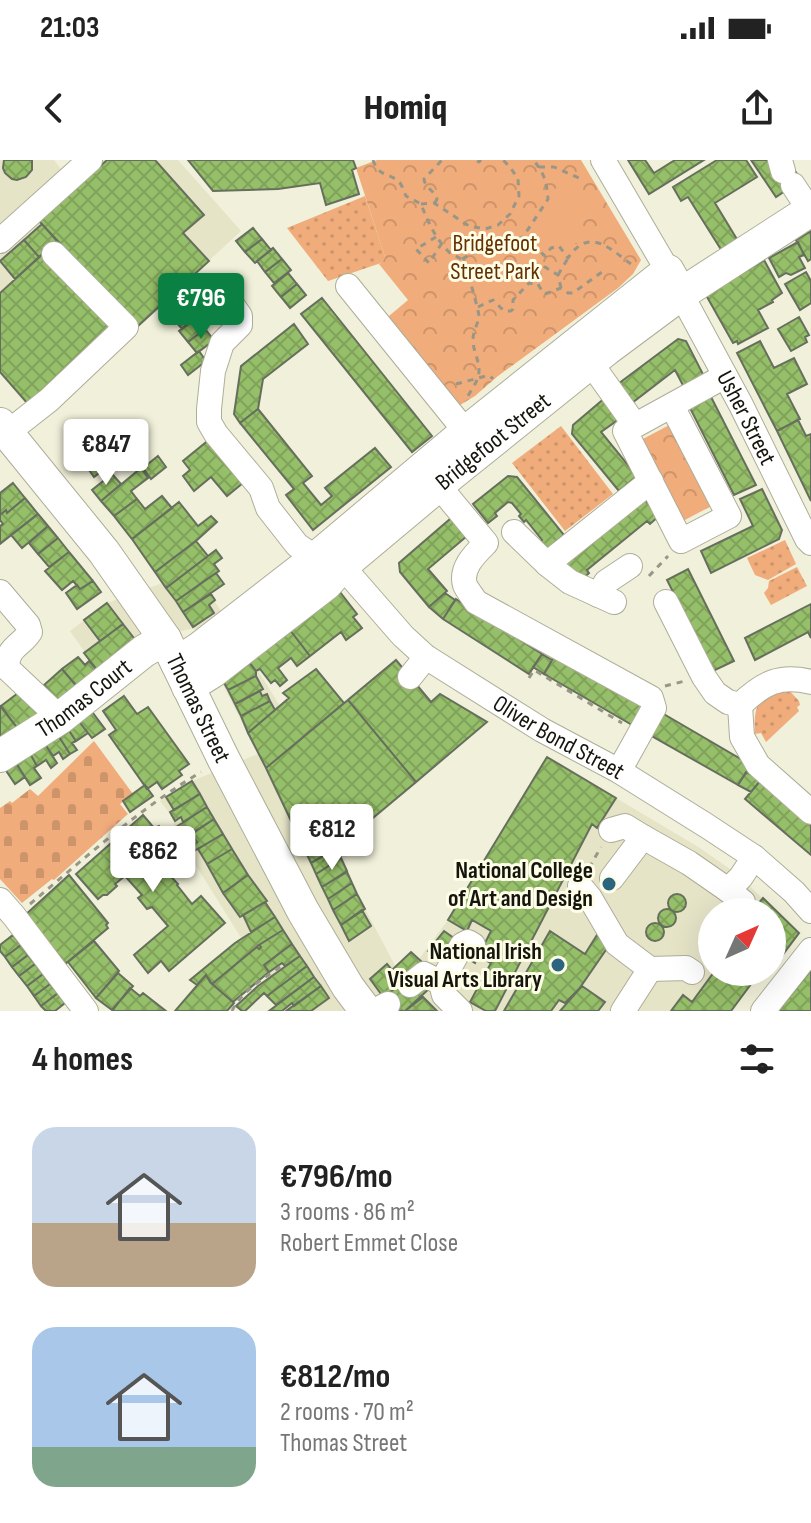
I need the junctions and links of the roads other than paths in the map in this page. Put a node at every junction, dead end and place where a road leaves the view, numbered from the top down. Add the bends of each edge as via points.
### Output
1 (90, 160) edge
2 (603, 160) edge
3 (796, 188) edge
4 (4, 227) edge
5 (54, 254) dead end
6 (675, 282) junction
7 (348, 286) dead end
8 (221, 289) dead end
9 (590, 362) junction
10 (725, 376) junction
11 (672, 406) junction
12 (635, 425) junction
13 (4, 429) edge
14 (466, 432) junction
15 (651, 481) junction
16 (438, 485) junction
17 (514, 532) dead end
18 (811, 543) edge
19 (329, 562) junction
20 (547, 564) junction
21 (630, 566) road end
22 (0, 592) edge
23 (666, 602) dead end
24 (426, 657) junction
25 (177, 663) junction
26 (3, 664) edge
27 (410, 677) dead end
28 (811, 682) edge
29 (740, 705) junction
30 (60, 718) junction
31 (0, 756) edge
32 (619, 771) junction
33 (811, 812) edge
34 (611, 830) dead end
35 (643, 837) junction
36 (754, 857) junction
37 (612, 878) dead end
38 (580, 886) dead end
39 (806, 897) edge
40 (729, 898) edge
41 (733, 898) edge
42 (5, 908) edge
43 (473, 945) dead end
44 (811, 950) edge
45 (650, 969) junction
46 (692, 972) dead end
47 (441, 983) junction
48 (410, 985) dead end
49 (376, 1009) edge
50 (86, 1011) edge
51 (460, 1011) edge
52 (623, 1011) edge
53 (763, 1011) edge

1 - 4 street
2 - 6 street, Usher Street
3 - 6 main road, Bridgefoot Street
5 - 13 street via 126,327 59,391
6 - 9 main road, Bridgefoot Street
6 - 10 street, Usher Street
6 - 14 main road, Bridgefoot Street
7 - 14 street
8 - 19 street, Oliver Bond Street via 240,316 240,325 222,343 213,371 209,422 297,545
9 - 12 street
9 - 16 main road, Bridgefoot Street
10 - 11 street
10 - 18 street, Usher Street
11 - 12 street
11 - 15 street via 729,516 681,541
12 - 15 street via 625,431
13 - 25 main road, Thomas Street via 104,552
14 - 19 main road, Bridgefoot Street
15 - 20 street
16 - 19 main road, Bridgefoot Street
16 - 32 street via 486,543 466,571 465,585 476,602 651,698 654,708
17 - 20 street
19 - 24 street, Oliver Bond Street
19 - 25 main road, Bridgefoot Street via 326,584 212,672
20 - 21 street via 570,582 606,598 606,582
22 - 26 street via 30,632
23 - 29 street via 715,693
24 - 27 street
24 - 32 street, Oliver Bond Street
25 - 30 main road, Thomas Court via 144,651
25 - 49 main road, Thomas Street via 303,911 348,987
26 - 30 street
28 - 29 street via 771,681
29 - 33 street via 742,737 758,765
30 - 31 main road, Thomas Court
32 - 36 street, Oliver Bond Street
34 - 35 street via 625,826
35 - 37 street
35 - 40 street via 689,863
36 - 39 street, Oliver Bond Street
36 - 41 street
38 - 45 street via 617,944
42 - 50 street
43 - 47 street via 462,945
44 - 53 street
45 - 46 street
45 - 52 street
47 - 48 street via 424,974
47 - 51 street via 444,995

